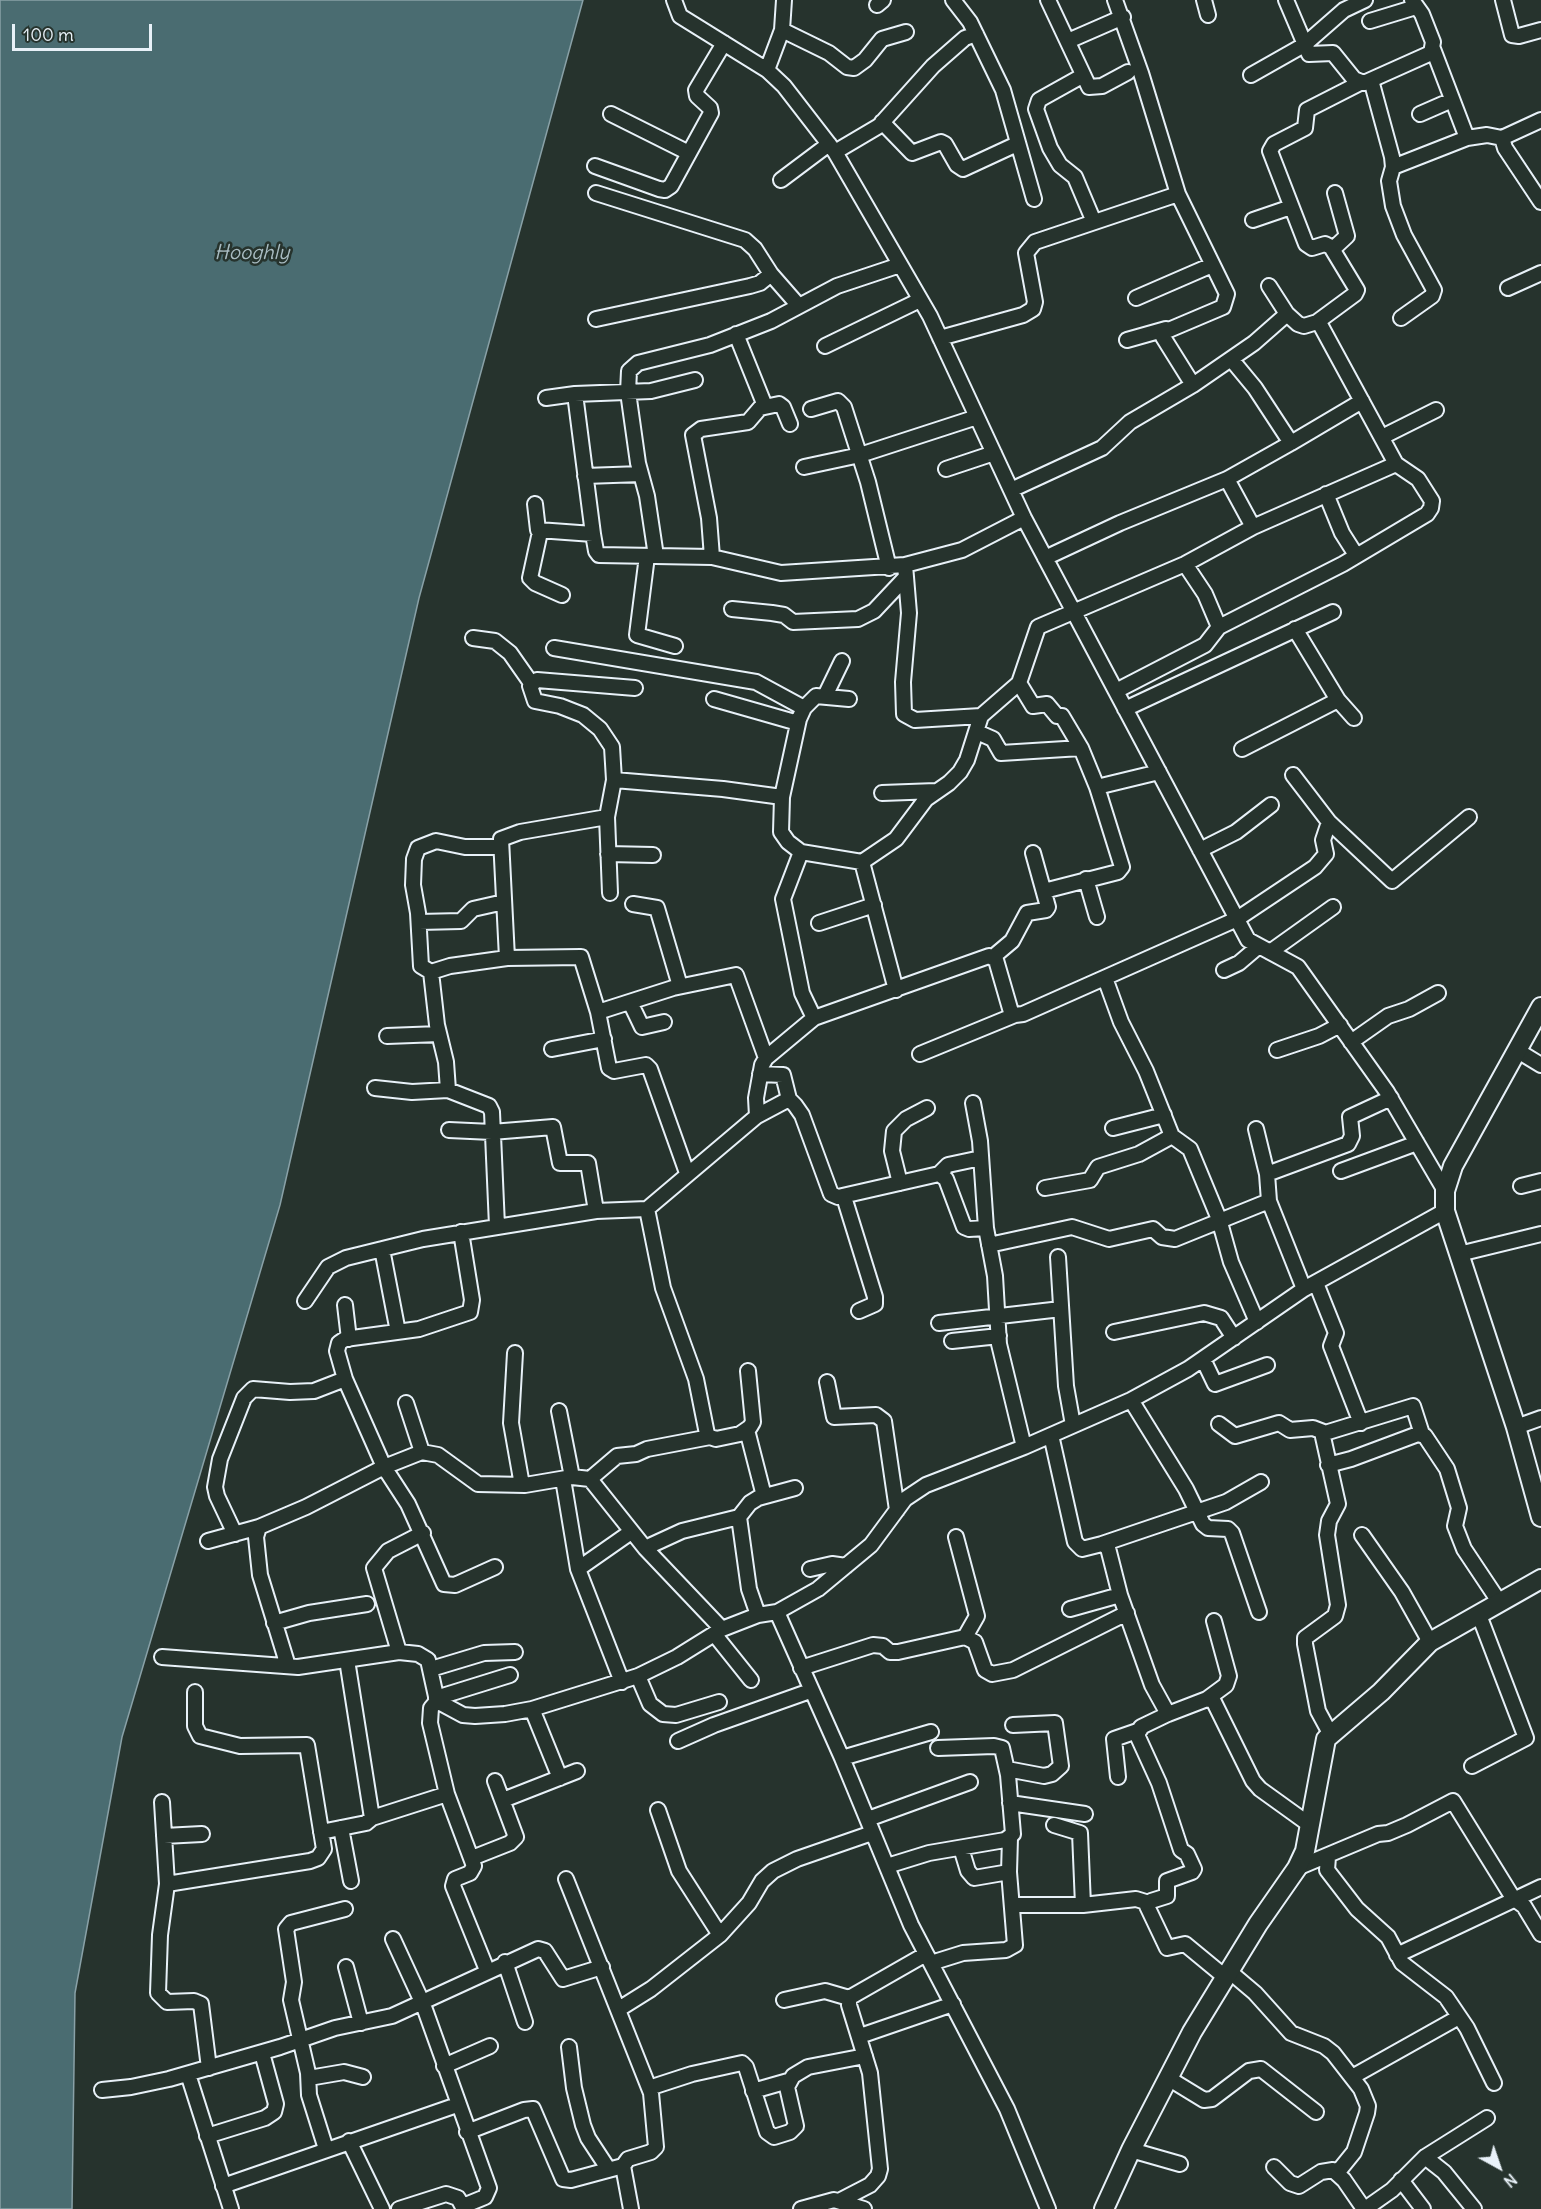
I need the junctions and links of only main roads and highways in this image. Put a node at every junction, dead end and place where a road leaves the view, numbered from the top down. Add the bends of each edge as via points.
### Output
1 (1541, 1007) edge
2 (1540, 1511) edge
3 (1541, 1579) edge
4 (1104, 2209) edge

1 - 2 main road via 1453,1166 1445,1191 1445,1211
3 - 4 main road via 1430,1642 1326,1740 1305,1851 1297,1868 1227,1974 1168,2078

